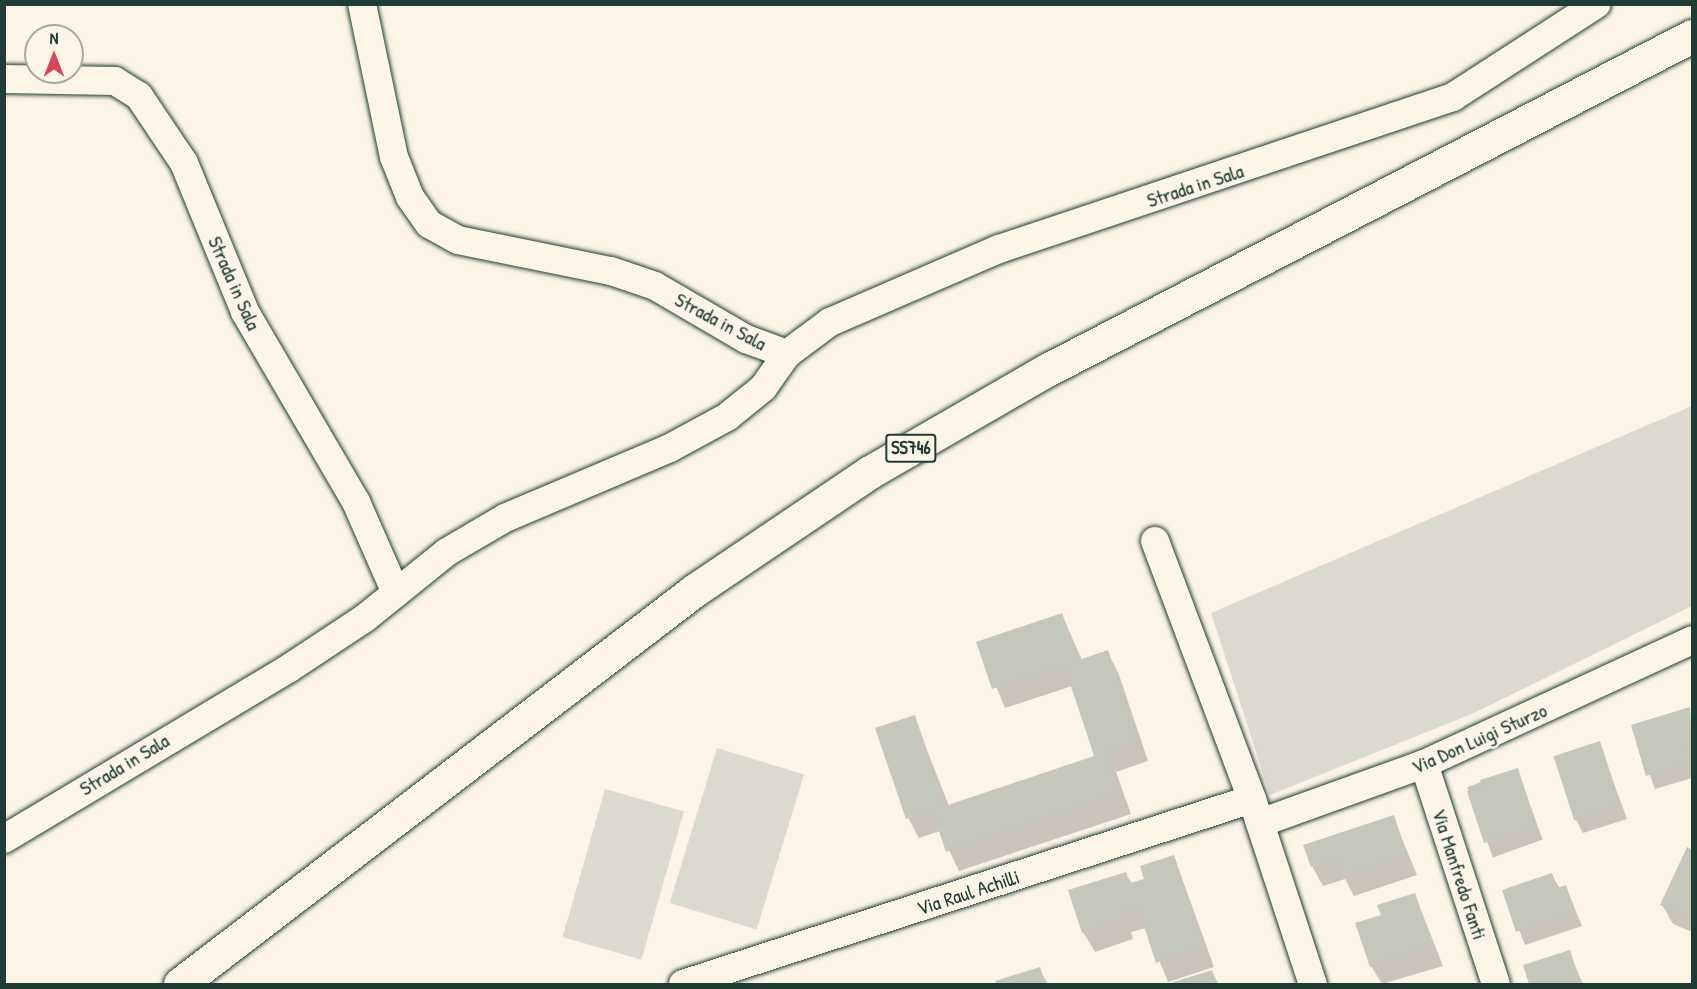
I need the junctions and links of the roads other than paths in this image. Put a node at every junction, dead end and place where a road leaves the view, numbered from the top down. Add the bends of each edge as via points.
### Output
1 (362, 4) edge
2 (1597, 4) edge
3 (1692, 36) edge
4 (4, 80) edge
5 (788, 354) junction
6 (1155, 542) dead end
7 (396, 593) junction
8 (1692, 640) edge
9 (1425, 764) junction
10 (1256, 811) junction
11 (4, 839) edge
12 (189, 976) edge
13 (162, 984) edge
14 (684, 984) edge
15 (1313, 984) edge
16 (1496, 984) edge

1 - 5 street, Strada in Sala via 394,157 410,197 429,224 458,240 611,271 655,286 746,339
2 - 5 street, Strada in Sala via 1453,97 999,249 830,322
3 - 12 main road, SS746 via 1047,370 870,472 695,590
4 - 7 street, Strada in Sala via 115,81 139,96 184,163 245,312 356,502
5 - 7 street, Strada in Sala via 763,388 727,417 670,448 505,518 447,552
6 - 10 street
7 - 11 street, Strada in Sala via 288,669
8 - 9 street, Via Don Luigi Sturzo
9 - 10 street, Via Don Luigi Sturzo
9 - 16 street, Via Manfredo Fanti
10 - 14 street, Via Raul Achilli
10 - 15 street
12 - 13 main road, SS746

